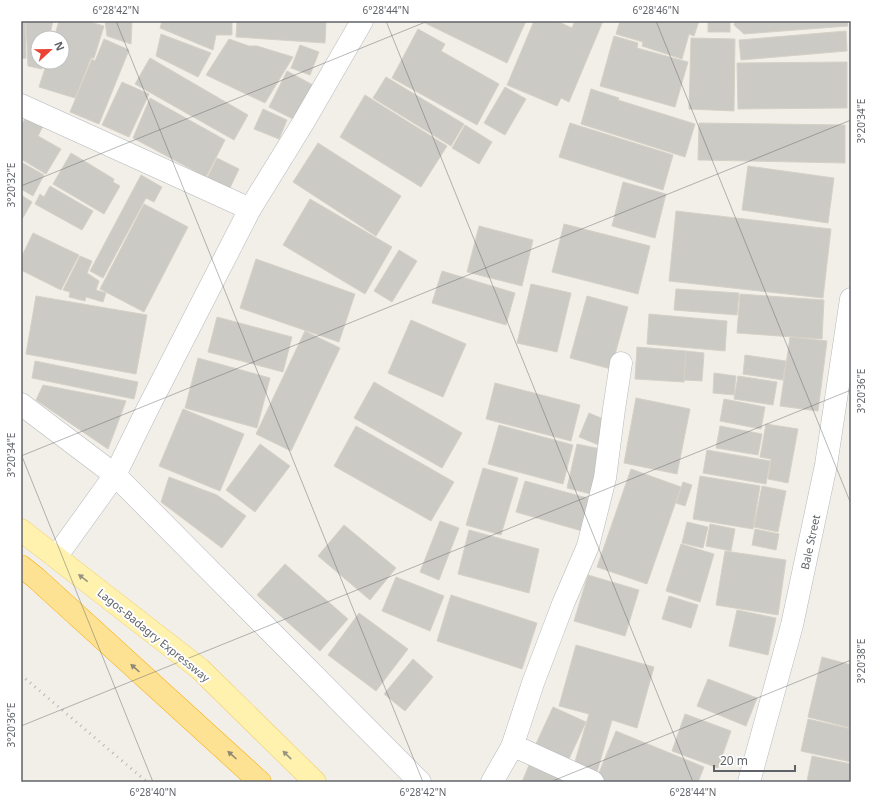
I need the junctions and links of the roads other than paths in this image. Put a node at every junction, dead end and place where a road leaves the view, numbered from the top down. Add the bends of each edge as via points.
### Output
1 (362, 21) edge
2 (21, 105) edge
3 (250, 209) junction
4 (851, 299) edge
5 (621, 363) dead end
6 (21, 404) edge
7 (116, 475) junction
8 (21, 530) edge
9 (56, 557) junction
10 (21, 566) edge
11 (512, 747) junction
12 (260, 782) edge
13 (315, 782) edge
14 (420, 782) edge
15 (492, 782) edge
16 (593, 782) edge
17 (750, 782) edge

1 - 3 street
2 - 3 street
3 - 7 street
4 - 17 street, Bale Street via 825,472 792,625
5 - 11 street via 605,478 588,546 533,683
6 - 7 street
7 - 9 street
7 - 14 street
8 - 9 main road, Lagos-Badagry Expressway
13 -> 9 main road, Lagos-Badagry Expressway via 200,669
12 -> 10 highway
11 - 15 street
11 - 16 street

